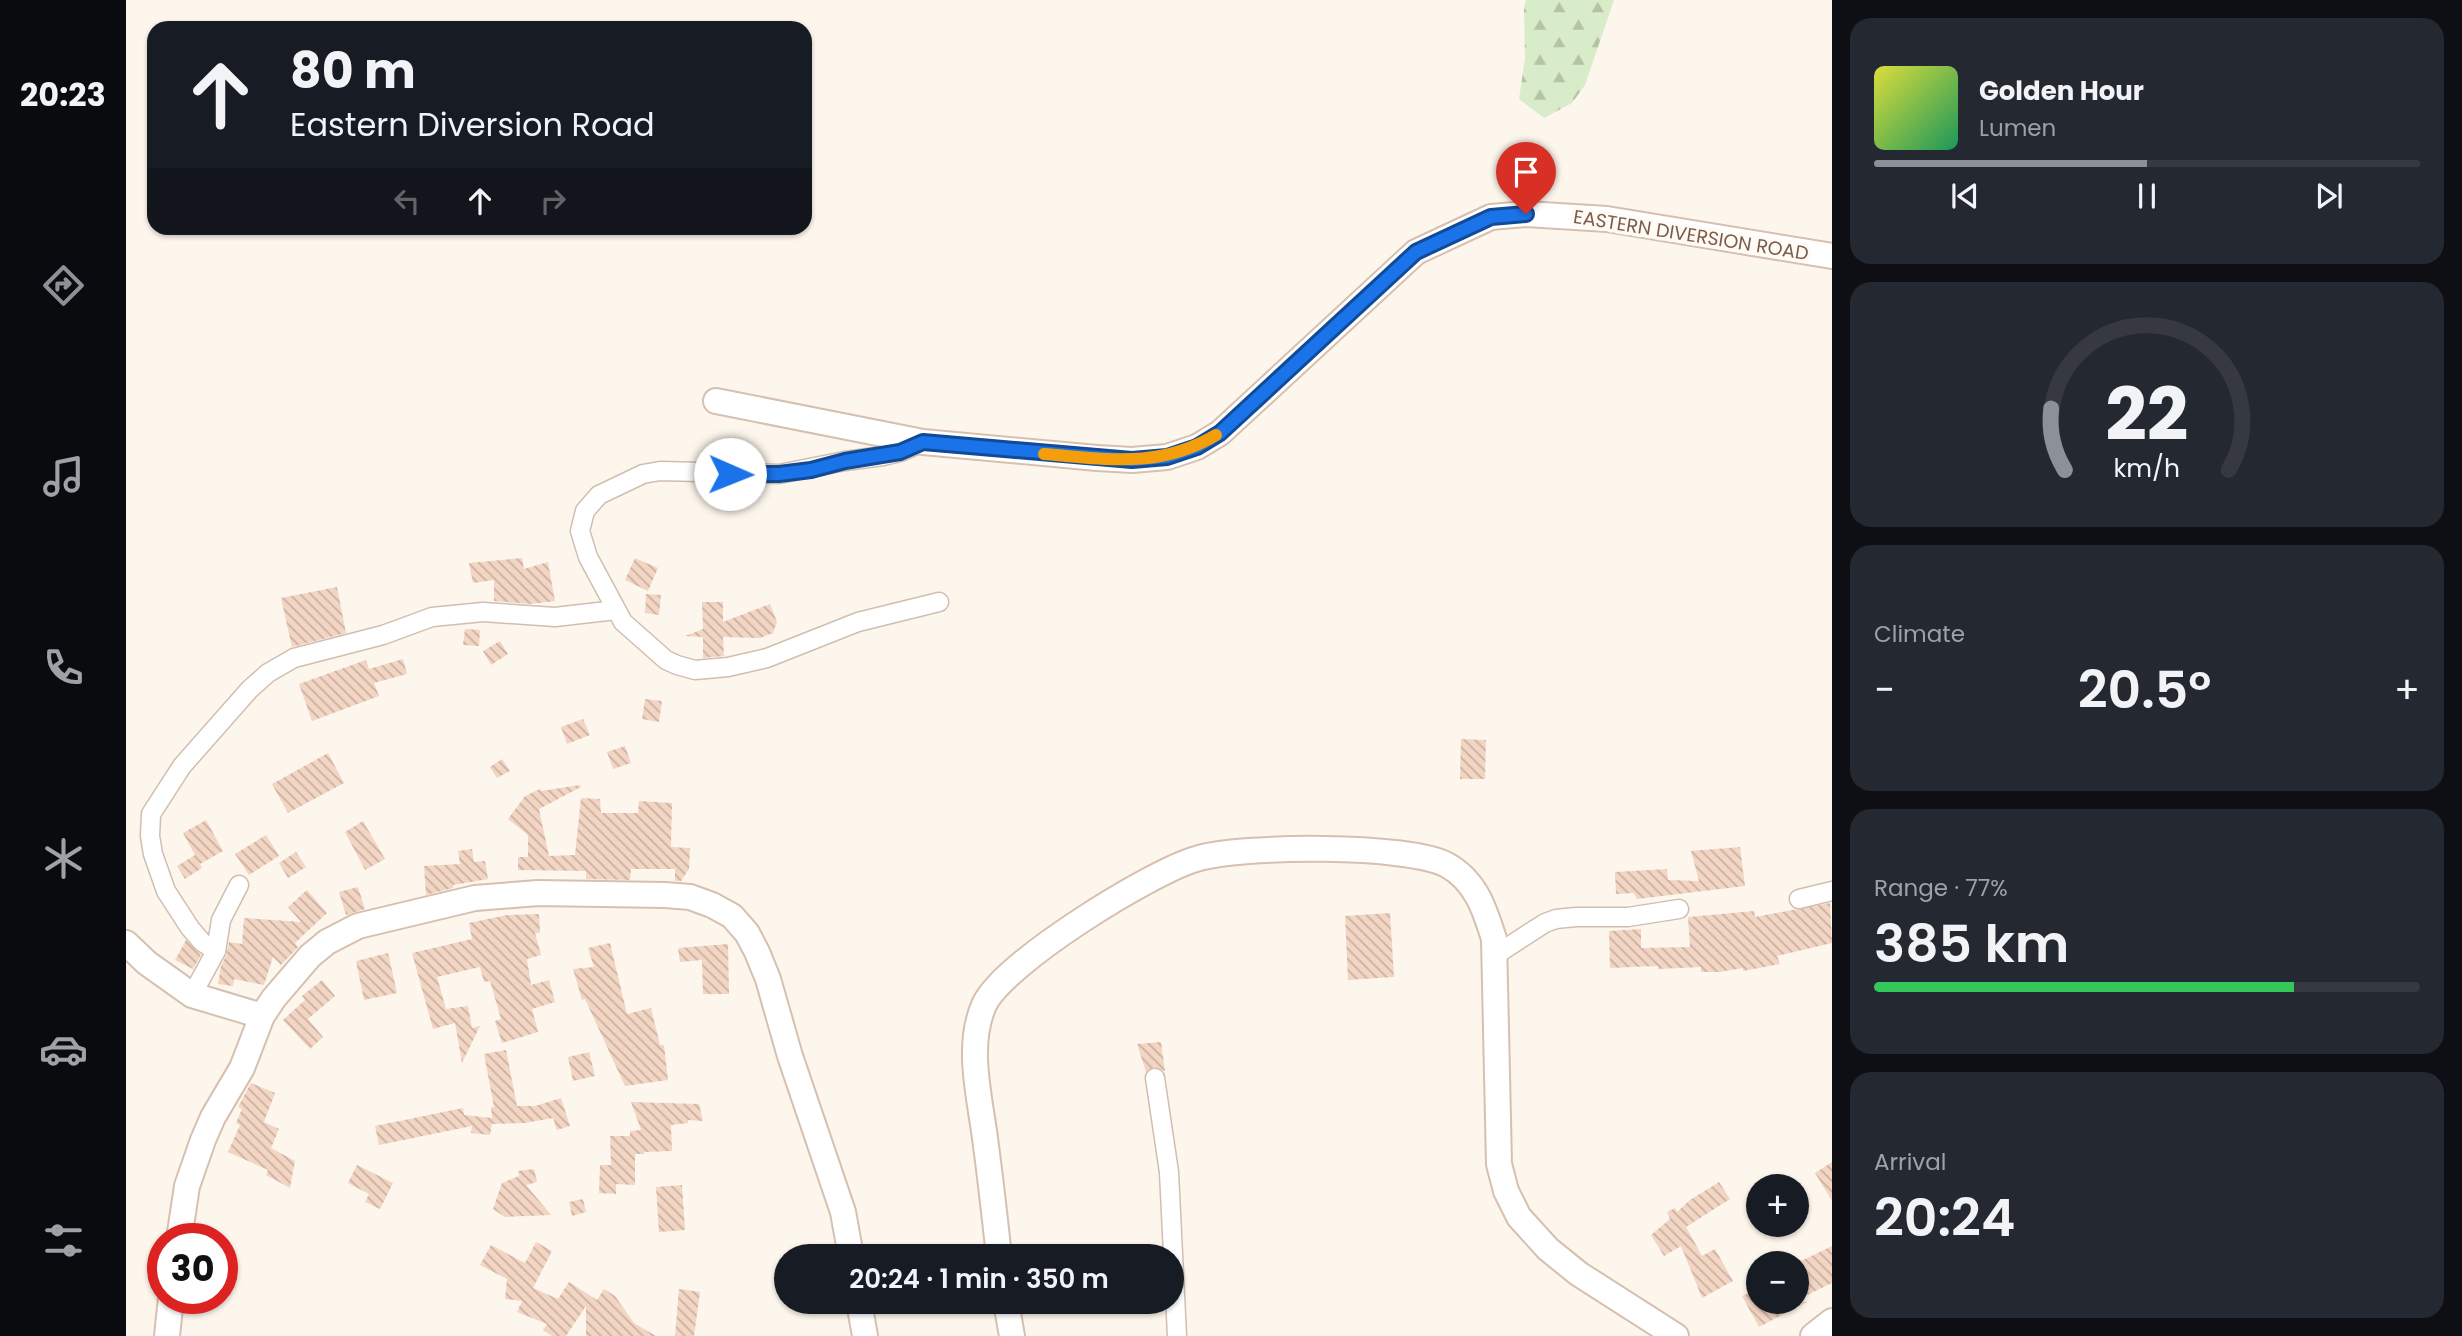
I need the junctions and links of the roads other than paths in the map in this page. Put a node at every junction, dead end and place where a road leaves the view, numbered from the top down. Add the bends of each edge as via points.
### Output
1 (1832, 256) edge
2 (716, 401) dead end
3 (923, 442) junction
4 (939, 601) dead end
5 (616, 610) junction
6 (239, 885) dead end
7 (1832, 891) edge
8 (1799, 898) dead end
9 (1679, 909) dead end
10 (126, 943) edge
11 (216, 951) junction
12 (1494, 956) junction
13 (192, 995) junction
14 (262, 1016) junction
15 (1155, 1078) dead end
16 (182, 1223) edge
17 (849, 1244) edge
18 (997, 1244) edge
19 (169, 1314) edge
20 (861, 1314) edge
21 (1008, 1314) edge
22 (1832, 1321) edge
23 (167, 1336) edge
24 (865, 1336) edge
25 (1013, 1336) edge
26 (1177, 1336) edge
27 (1676, 1336) edge
28 (1813, 1336) edge

1 - 3 main road, EASTERN DIVERSION ROAD via 1607,219 1526,214 1491,217 1416,252 1220,433 1197,447 1167,457 1132,460
2 - 3 main road, EASTERN DIVERSION ROAD
3 - 5 street via 891,454 779,474 660,471 599,495 585,512 580,531 588,557
4 - 5 street via 858,622 767,657 695,670 666,660
5 - 11 street via 555,617 483,612 432,617 294,658 268,673 182,766 151,814 153,854 166,891 190,928
6 - 11 street via 221,920
7 - 8 street
9 - 12 street via 1628,917 1556,919
10 - 13 main road
11 - 13 street
12 - 18 main road via 1494,939 1475,889 1448,866 1420,855 1223,852 1193,859 1143,883 1022,963 985,1002 976,1028 975,1065
12 - 27 main road via 1499,1164 1518,1217 1579,1274
13 - 14 main road
14 - 16 main road via 242,1068 199,1152 187,1186
14 - 17 main road via 310,956 340,933 371,923 475,898 538,893 665,895 712,905 732,916 747,933 768,979 843,1212
15 - 26 street via 1168,1172
19 - 23 main road
20 - 24 main road
21 - 25 main road
22 - 28 main road

